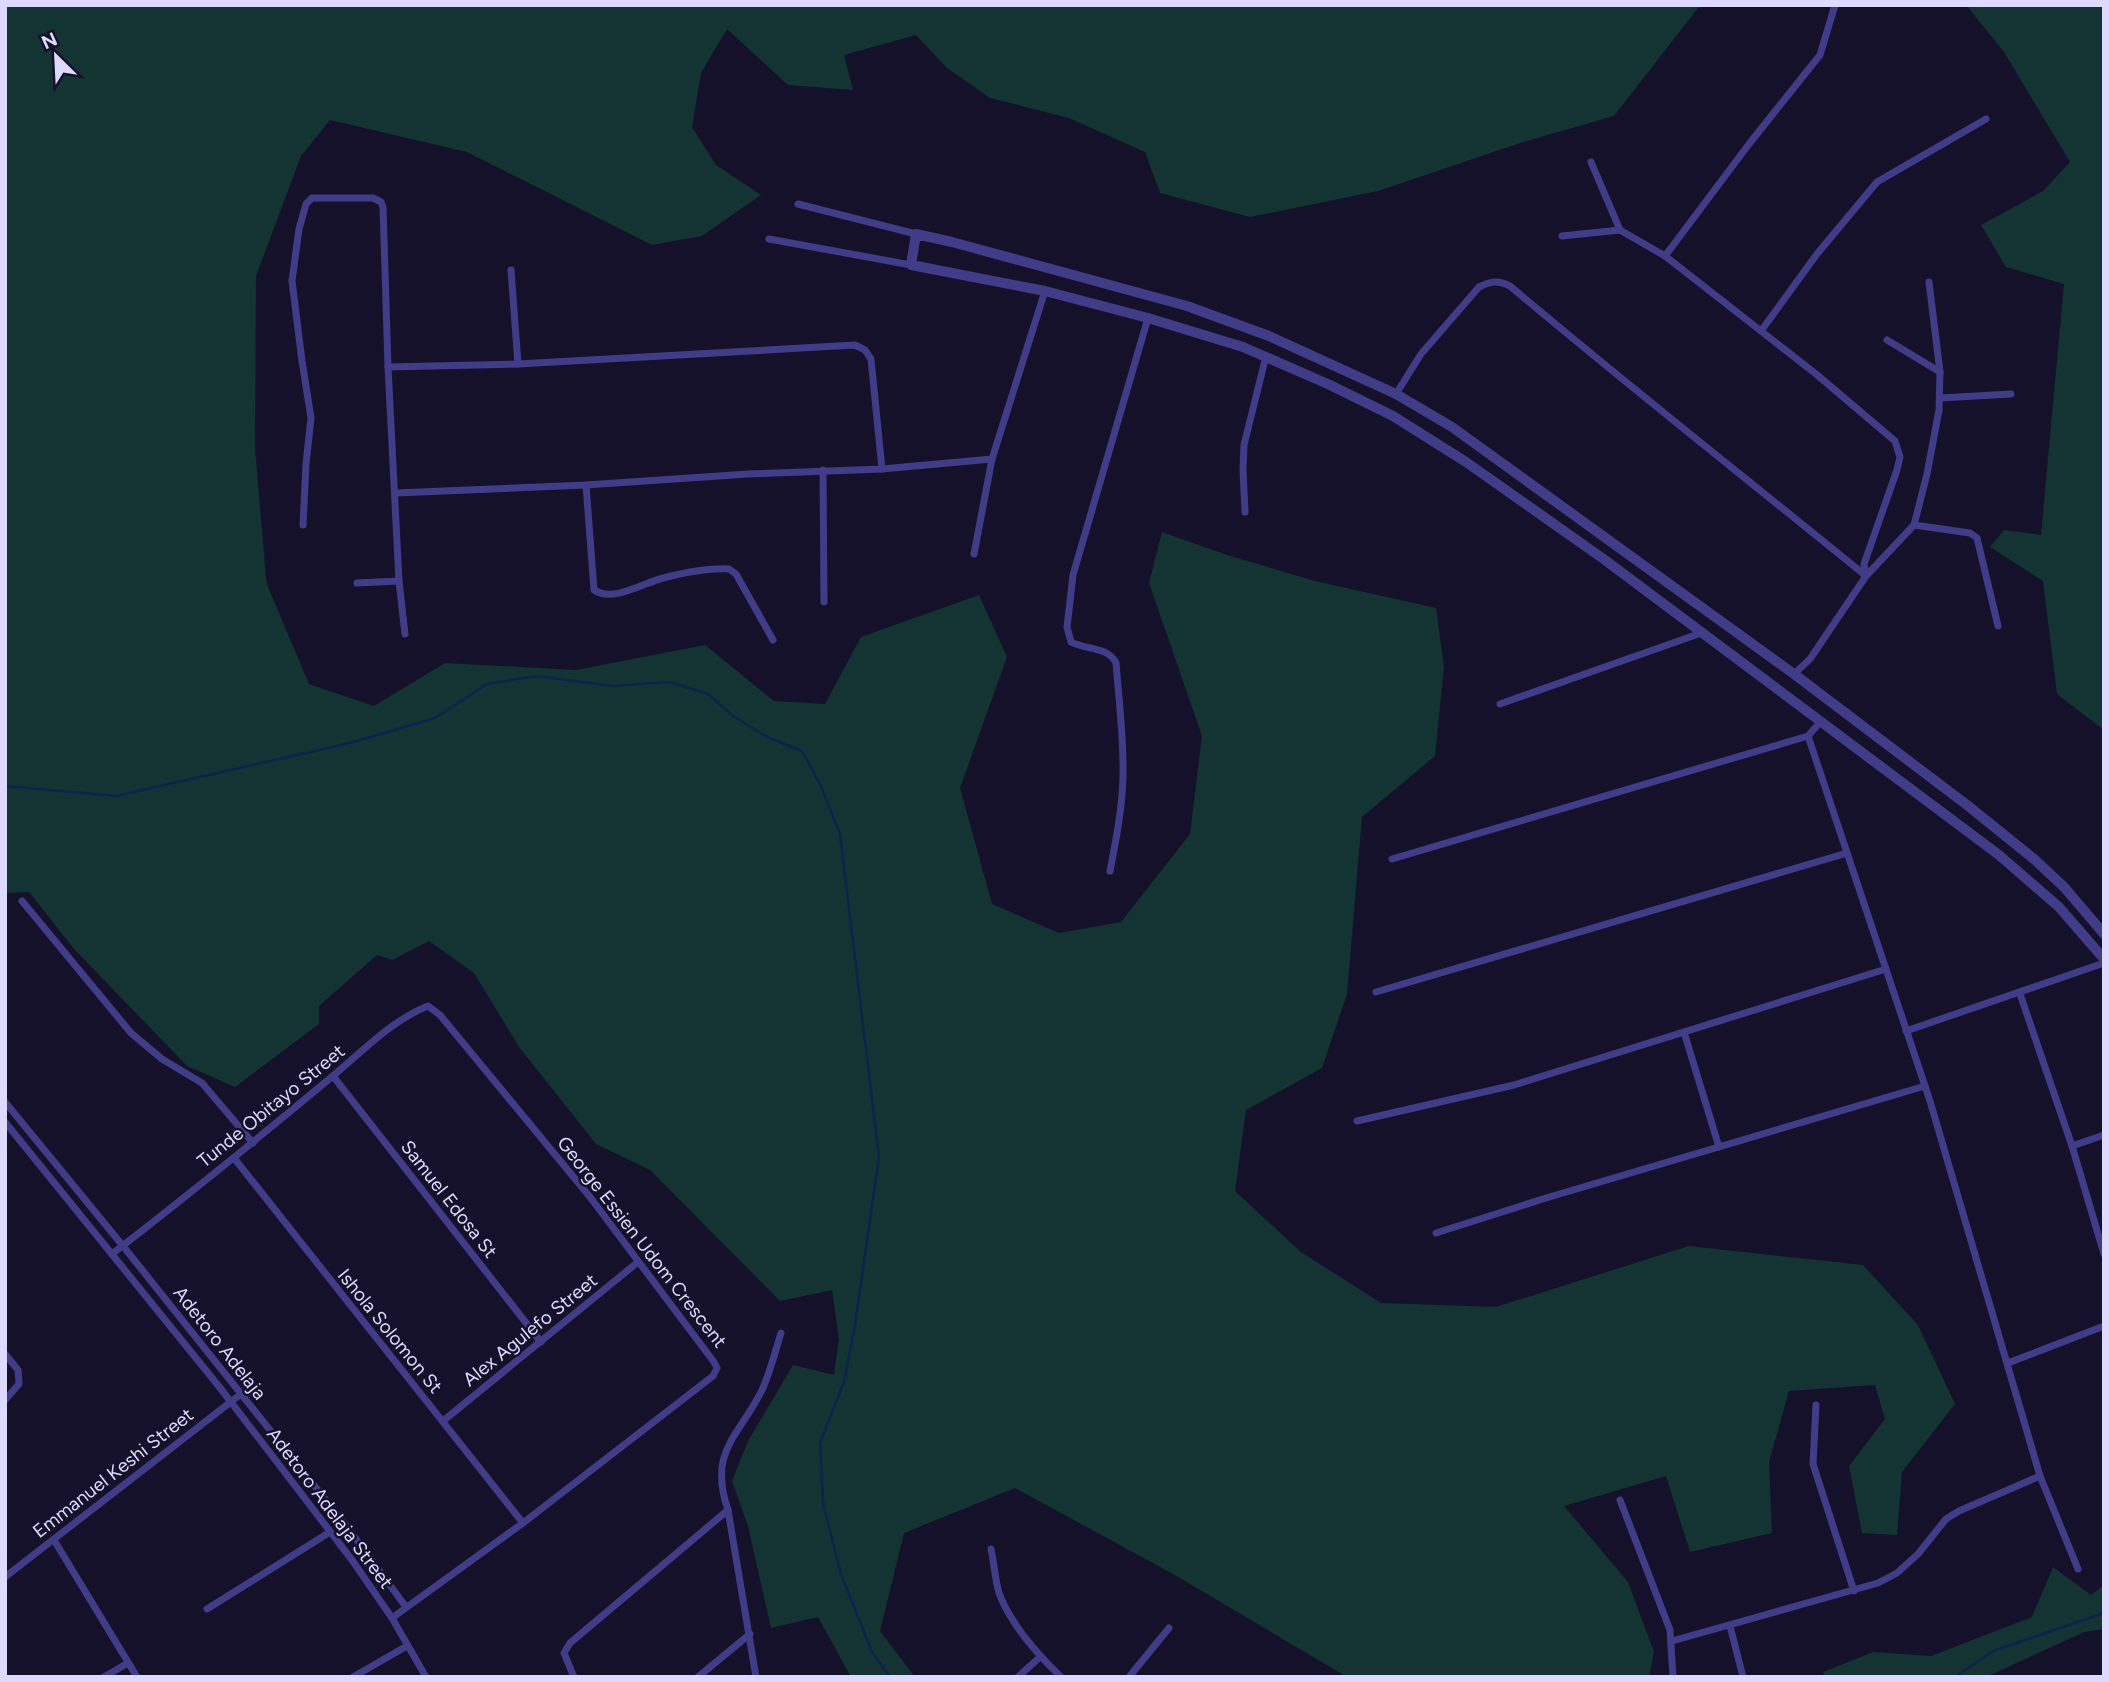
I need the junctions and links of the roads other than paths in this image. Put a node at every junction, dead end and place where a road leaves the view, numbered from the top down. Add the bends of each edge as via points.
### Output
1 (1835, 5) edge
2 (1986, 119) dead end
3 (1591, 162) dead end
4 (798, 204) dead end
5 (1620, 230) junction
6 (916, 234) junction
7 (1562, 236) dead end
8 (769, 239) dead end
9 (1665, 256) junction
10 (911, 265) junction
11 (511, 270) dead end
12 (1929, 282) dead end
13 (1045, 291) junction
14 (1148, 317) junction
15 (1761, 331) junction
16 (1887, 340) dead end
17 (1265, 356) junction
18 (518, 364) junction
19 (388, 367) junction
20 (1940, 372) junction
21 (1396, 394) junction
22 (2011, 394) dead end
23 (1940, 398) junction
24 (992, 459) junction
25 (882, 469) junction
26 (823, 470) junction
27 (586, 485) junction
28 (396, 493) junction
29 (1245, 512) dead end
30 (303, 525) dead end
31 (1914, 525) junction
32 (974, 554) dead end
33 (1866, 576) junction
34 (399, 581) junction
35 (357, 583) dead end
36 (824, 603) dead end
37 (1998, 626) dead end
38 (1704, 632) junction
39 (404, 634) dead end
40 (1746, 639) junction
41 (773, 640) dead end
42 (1733, 654) junction
43 (1794, 674) junction
44 (1500, 704) dead end
45 (1821, 721) junction
46 (1808, 736) junction
47 (1847, 853) junction
48 (1392, 859) dead end
49 (1110, 871) dead end
50 (22, 901) dead end
51 (2104, 934) edge
52 (2104, 961) edge
53 (1886, 969) junction
54 (1376, 992) dead end
55 (2020, 994) junction
56 (450, 1028) joint
57 (1906, 1031) junction
58 (1684, 1032) junction
59 (332, 1076) junction
60 (1925, 1086) junction
61 (5, 1102) edge
62 (1357, 1121) dead end
63 (5, 1122) edge
64 (2104, 1136) edge
65 (253, 1143) junction
66 (2072, 1146) junction
67 (1719, 1147) junction
68 (234, 1158) junction
69 (1436, 1233) dead end
70 (124, 1245) junction
71 (112, 1254) junction
72 (2104, 1254) edge
73 (638, 1262) junction
74 (2104, 1326) edge
75 (781, 1334) dead end
76 (541, 1342) junction
77 (5, 1354) edge
78 (2008, 1363) junction
79 (241, 1394) junction
80 (5, 1400) edge
81 (231, 1402) junction
82 (1816, 1405) dead end
83 (443, 1421) junction
84 (2040, 1476) junction
85 (1620, 1500) dead end
86 (728, 1510) junction
87 (523, 1523) junction
88 (330, 1532) junction
89 (54, 1540) junction
90 (991, 1549) dead end
91 (2078, 1569) dead end
92 (5, 1577) edge
93 (1854, 1591) junction
94 (406, 1607) junction
95 (207, 1609) dead end
96 (392, 1618) junction
97 (1730, 1626) junction
98 (1168, 1628) dead end
99 (750, 1634) junction
100 (1672, 1641) junction
101 (407, 1646) junction
102 (1040, 1657) junction
103 (128, 1663) junction
104 (104, 1677) edge
105 (136, 1677) edge
106 (353, 1677) edge
107 (426, 1677) edge
108 (574, 1677) edge
109 (698, 1677) edge
110 (756, 1677) edge
111 (1018, 1677) edge
112 (1061, 1677) edge
113 (1129, 1677) edge
114 (1673, 1677) edge
115 (1743, 1677) edge

1 - 9 street via 1820,55
2 - 15 street via 1877,182
3 - 5 street
4 - 6 street
5 - 7 street
5 - 9 street
6 - 10 street
6 - 21 street via 1186,306 1269,336
8 - 10 street
9 - 15 street
10 - 13 street
11 - 18 street
12 - 20 street
13 - 14 street
13 - 24 street
14 - 17 street
14 - 49 street via 1073,575 1067,627 1071,642 1106,652 1116,663 1123,779
15 - 33 street via 1888,433 1899,449 1897,470 1864,564
16 - 20 street
17 - 29 street via 1244,445
17 - 38 street via 1393,416 1456,455
18 - 19 street
18 - 25 street via 855,345 871,359
19 - 28 street
19 - 30 street via 381,202 373,198 312,198 299,229 292,281 311,418
20 - 23 street
21 - 33 street via 1421,354 1479,287 1500,281
21 - 40 street via 1515,471
22 - 23 street
23 - 31 street
24 - 25 street
24 - 32 street
25 - 26 street
26 - 27 street
26 - 36 street
27 - 28 street
27 - 41 street via 594,590 607,594 661,578 729,569
28 - 34 street
31 - 33 street
31 - 37 street via 1977,538
33 - 43 street via 1810,659
34 - 35 street
34 - 39 street
38 - 42 street
38 - 44 street
40 - 42 street
40 - 43 street
42 - 45 street
43 - 51 street via 2034,859
45 - 46 street
45 - 52 street via 1999,855 2059,907
46 - 47 street
46 - 48 street
47 - 53 street
47 - 54 street
50 - 65 street via 131,1033 202,1083
52 - 55 street
53 - 57 street
53 - 58 street
55 - 57 street
55 - 66 street
56 - 59 street, Tunde Obitayo Street via 428,1006 396,1024
56 - 73 street, George Essien Udom Crescent
57 - 60 street
58 - 62 street via 1514,1084
58 - 67 street
59 - 65 street, Tunde Obitayo Street
59 - 76 street, Samuel Edosa St
60 - 67 street
60 - 78 street
61 - 70 street, Adetoro Adelaja
63 - 71 street, Adetoro Adelaja Street
64 - 66 street
65 - 68 street, Tunde Obitayo Street
66 - 72 street
67 - 69 street
68 - 70 street, Tunde Obitayo Street
68 - 83 street, Ishola Solomon St
70 - 71 street, Tunde Obitayo Street
70 - 79 street, Adetoro Adelaja
71 - 81 street, Adetoro Adelaja Street
73 - 76 street, Alex Agulefo Street
73 - 87 street, George Essien Udom Crescent via 717,1368 713,1376
74 - 78 street
75 - 86 street via 762,1390 723,1456 722,1491
76 - 83 street, Alex Agulefo Street
77 - 80 street via 18,1370 19,1384
78 - 84 street
79 - 81 street, Emmanuel Keshi Street
79 - 94 street, Adetoro Adelaja
81 - 88 street, Adetoro Adelaja Street
81 - 89 street, Emmanuel Keshi Street
82 - 93 street via 1813,1464
83 - 87 street, Ishola Solomon St
84 - 91 street
84 - 93 street via 1959,1511 1935,1530 1897,1573
85 - 100 street
86 - 99 street
86 - 108 street via 570,1643 564,1653
87 - 94 street, George Essien Udom Crescent
88 - 95 street
88 - 96 street, Adetoro Adelaja Street
89 - 92 street, Emmanuel Keshi Street
89 - 103 street
90 - 102 street via 999,1593
93 - 97 street
94 - 96 street, George Essien Udom Crescent
96 - 101 street
97 - 100 street
97 - 115 street
98 - 113 street
99 - 109 street
99 - 110 street
100 - 114 street
101 - 106 street
101 - 107 street
102 - 111 street
102 - 112 street
103 - 104 street
103 - 105 street

